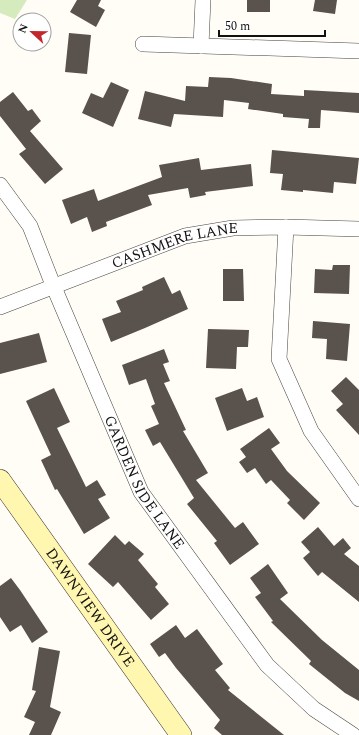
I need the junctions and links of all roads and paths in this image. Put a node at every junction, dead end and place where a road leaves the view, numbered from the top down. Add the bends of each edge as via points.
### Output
1 (203, 0) edge
2 (143, 44) dead end
3 (201, 46) junction
4 (359, 51) edge
5 (0, 185) edge
6 (286, 227) junction
7 (359, 229) edge
8 (54, 285) junction
9 (0, 307) edge
10 (0, 480) edge
11 (359, 499) edge
12 (181, 735) edge
13 (353, 735) edge

1 - 3 street
2 - 3 street
3 - 4 street
5 - 8 street, GARDEN SIDE LANE via 30,226
6 - 7 street, CASHMERE LANE
6 - 8 street, CASHMERE LANE via 233,228 185,236
6 - 11 street via 279,360 311,430
8 - 9 street, CASHMERE LANE
8 - 13 street, GARDEN SIDE LANE via 141,492 267,666 314,709
10 - 12 street, DAWNVIEW DRIVE

